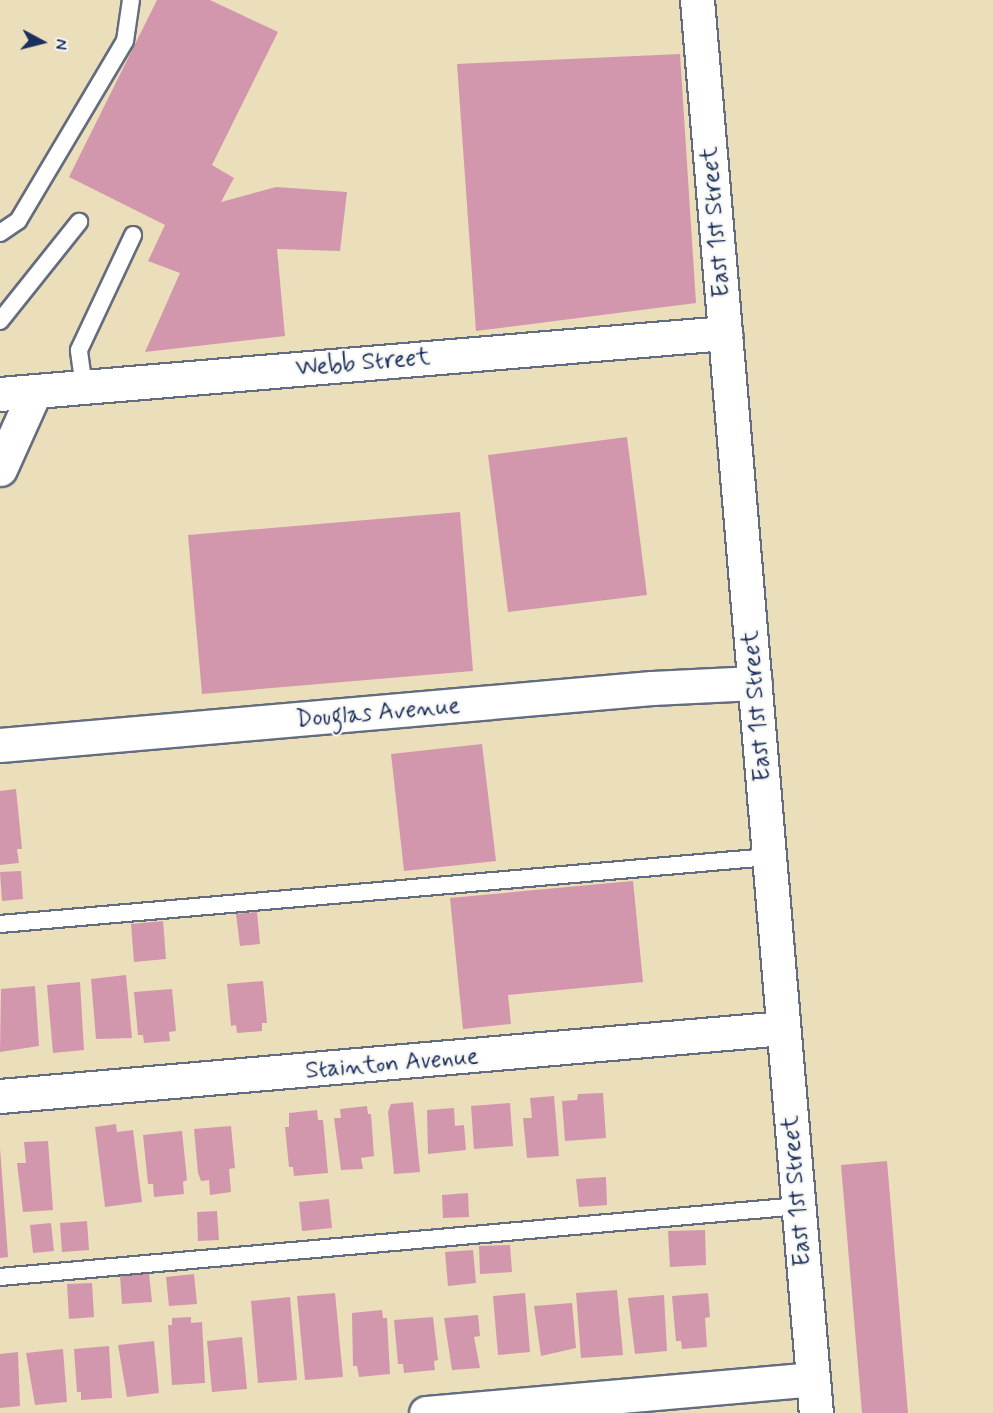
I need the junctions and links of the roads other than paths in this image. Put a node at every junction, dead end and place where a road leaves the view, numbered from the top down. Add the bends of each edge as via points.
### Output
1 (130, 0) edge
2 (697, 0) edge
3 (79, 222) dead end
4 (0, 233) edge
5 (133, 235) dead end
6 (0, 321) edge
7 (725, 333) junction
8 (84, 387) junction
9 (35, 390) junction
10 (0, 394) edge
11 (0, 469) edge
12 (755, 683) junction
13 (0, 745) edge
14 (769, 857) junction
15 (0, 924) edge
16 (783, 1028) junction
17 (0, 1096) edge
18 (798, 1206) junction
19 (0, 1277) edge
20 (813, 1379) junction
21 (426, 1413) edge
22 (816, 1413) edge

1 - 4 lane via 125,41 18,221
2 - 7 street, East 1st Street
3 - 6 lane
5 - 8 lane via 78,350
7 - 8 street, Webb Street
7 - 12 street, East 1st Street
8 - 9 street, Webb Street
9 - 10 street, Webb Street
9 - 11 street
12 - 13 street, Douglas Avenue via 652,688
12 - 14 street, East 1st Street
14 - 15 lane
14 - 16 street, East 1st Street
16 - 17 street, Stainton Avenue
16 - 18 street, East 1st Street
18 - 19 lane
18 - 20 street, East 1st Street
20 - 21 street
20 - 22 street, East 1st Street

